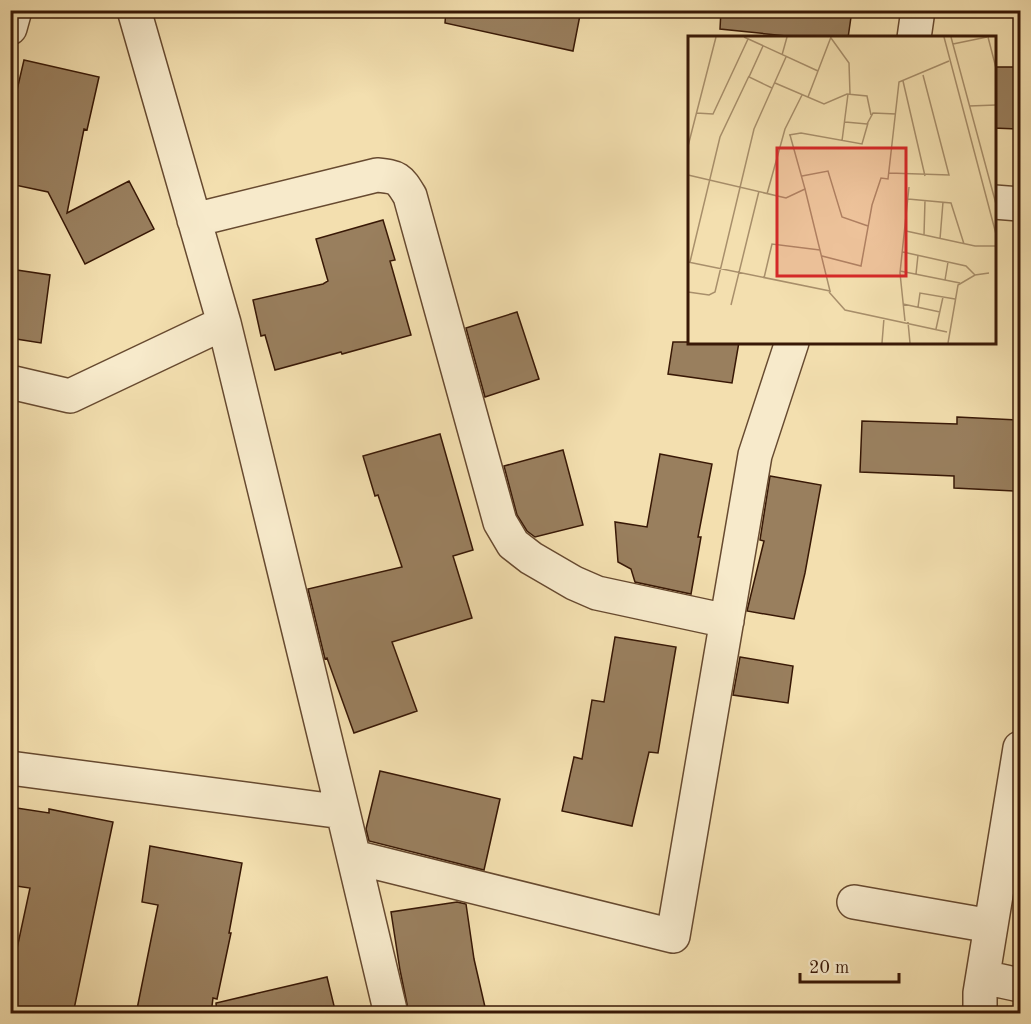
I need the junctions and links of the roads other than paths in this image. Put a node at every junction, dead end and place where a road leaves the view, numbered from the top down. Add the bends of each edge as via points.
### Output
1 (15, 10) edge
2 (134, 10) edge
3 (918, 10) edge
4 (10, 28) edge
5 (914, 36) edge
6 (995, 202) edge
7 (1020, 204) edge
8 (194, 219) junction
9 (224, 323) junction
10 (791, 344) edge
11 (10, 382) edge
12 (727, 621) junction
13 (1020, 748) edge
14 (10, 768) edge
15 (343, 812) junction
16 (1014, 826) edge
17 (354, 857) junction
18 (854, 902) dead end
19 (991, 926) junction
20 (983, 977) junction
21 (1020, 986) edge
22 (391, 1014) edge
23 (980, 1014) edge

1 - 4 street
2 - 8 street
3 - 5 street
6 - 7 street
8 - 9 street
8 - 12 street via 377,175 402,183 410,196 500,522 513,544 531,558 597,593
9 - 11 street via 70,396
9 - 15 street
10 - 12 street via 755,455
12 - 17 street via 672,936
13 - 16 street
14 - 15 street
15 - 17 street
16 - 19 street
17 - 22 street
18 - 19 street
19 - 20 street
20 - 21 street
20 - 23 street

